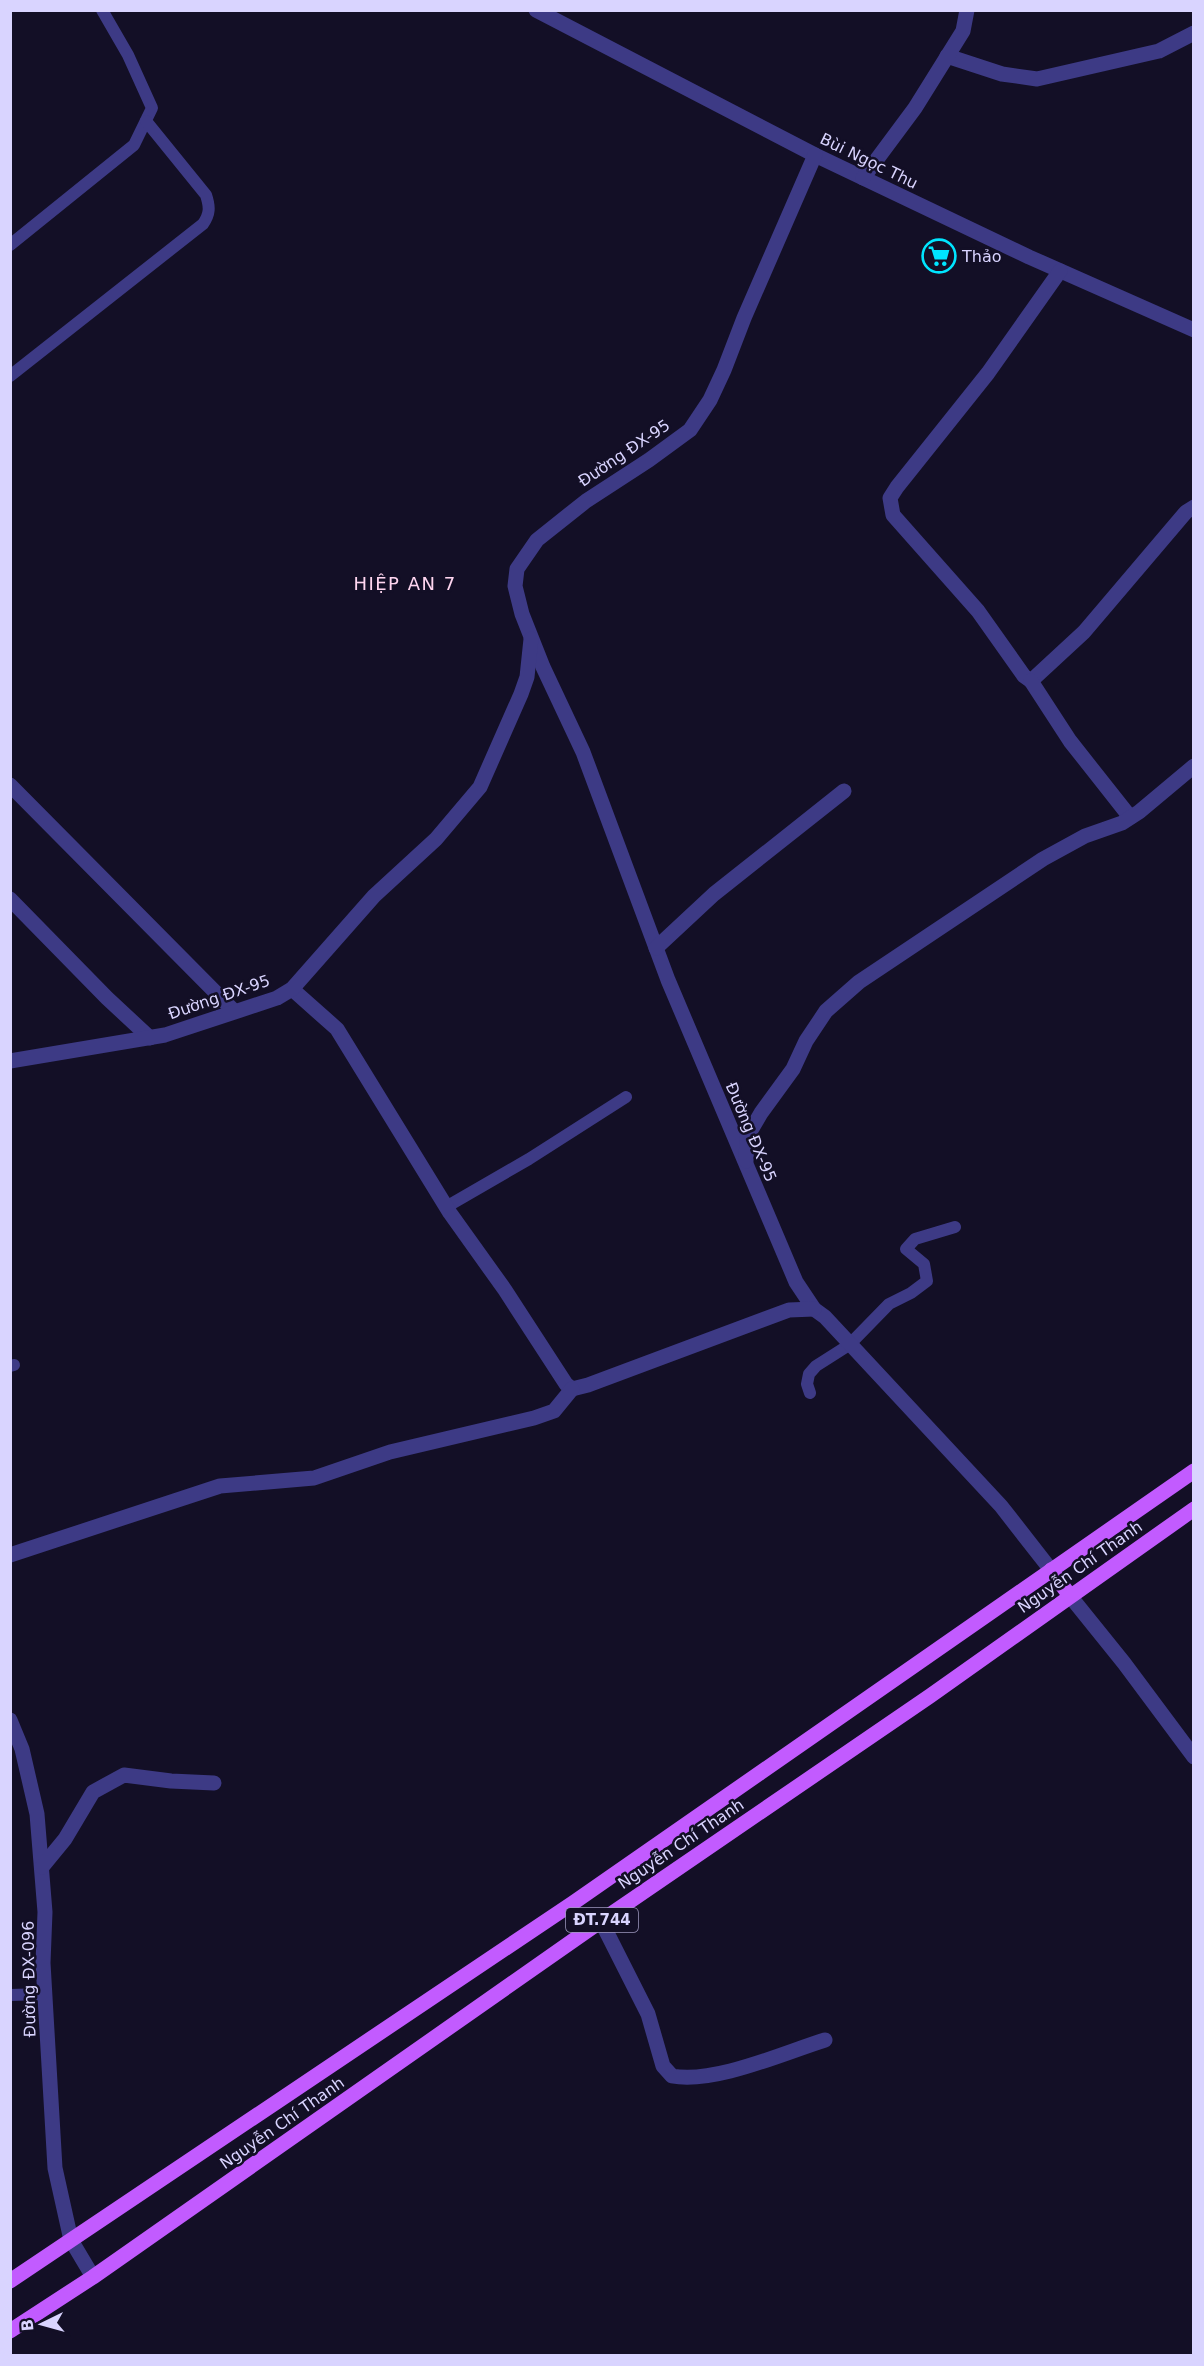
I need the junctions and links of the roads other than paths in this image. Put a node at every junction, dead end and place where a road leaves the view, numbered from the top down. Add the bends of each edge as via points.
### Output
1 (102, 10) edge
2 (536, 10) edge
3 (968, 10) edge
4 (1194, 33) edge
5 (947, 56) junction
6 (146, 121) junction
7 (815, 155) junction
8 (863, 178) junction
9 (10, 245) edge
10 (1060, 271) junction
11 (1194, 330) edge
12 (10, 376) edge
13 (1194, 507) edge
14 (531, 636) junction
15 (1031, 681) junction
16 (1194, 766) edge
17 (10, 785) edge
18 (844, 791) dead end
19 (1130, 817) junction
20 (10, 899) edge
21 (656, 948) junction
22 (292, 989) junction
23 (234, 1011) junction
24 (150, 1038) junction
25 (10, 1061) edge
26 (626, 1097) dead end
27 (746, 1164) junction
28 (446, 1207) junction
29 (955, 1227) dead end
30 (814, 1309) junction
31 (849, 1345) junction
32 (572, 1389) junction
33 (810, 1392) dead end
34 (1194, 1471) edge
35 (1194, 1509) edge
36 (10, 1555) edge
37 (1051, 1570) junction
38 (1070, 1596) junction
39 (10, 1720) edge
40 (1194, 1757) edge
41 (214, 1783) dead end
42 (42, 1867) junction
43 (601, 1921) junction
44 (10, 1995) edge
45 (45, 1995) junction
46 (825, 2040) dead end
47 (70, 2240) junction
48 (93, 2277) junction
49 (10, 2280) edge
50 (10, 2331) edge

1 - 6 lane via 152,108
2 - 7 street, Bùi Ngọc Thu
3 - 5 street via 963,31
4 - 5 street via 1159,51 1037,79 1002,74
5 - 8 street via 915,108
6 - 9 lane via 134,145
6 - 12 lane via 206,195 208,217
7 - 8 street, Bùi Ngọc Thu
7 - 14 street, Đường ĐX-95 via 711,400 690,430 586,501 537,540 518,569 515,586
8 - 10 street, Bùi Ngọc Thu
10 - 11 street, Bùi Ngọc Thu
10 - 15 street via 988,373 890,498 893,515 978,611
13 - 15 street via 1084,632
14 - 21 street, Đường ĐX-95 via 583,752
14 - 22 street, Đường ĐX-95 via 527,677 480,787 436,839 374,896
15 - 19 street via 1070,741
16 - 19 street
17 - 23 street
18 - 21 street via 714,894
19 - 27 street via 1043,859 868,975 826,1011 747,1137
20 - 24 street
21 - 27 street, Đường ĐX-95
22 - 23 street, Đường ĐX-95 via 278,998
22 - 28 street via 337,1029
23 - 24 street, Đường ĐX-95
24 - 25 street, Đường ĐX-95
26 - 28 lane
27 - 30 street, Đường ĐX-95 via 796,1282
28 - 32 street
29 - 31 lane via 915,1239 906,1249 924,1264 927,1281 889,1304
30 - 31 street, Đường ĐX-95
30 - 32 street via 789,1310
31 - 33 lane via 809,1374
31 - 37 street, Đường ĐX-95 via 1001,1506
32 - 36 street via 554,1411 534,1418 390,1452 314,1478 220,1486
34 - 37 main road, Nguyễn Chí Thanh / ĐT.744
35 - 38 main road, Nguyễn Chí Thanh / ĐT.744
37 - 38 main road
37 - 47 main road, Nguyễn Chí Thanh / ĐT.744 via 573,1903
38 - 40 street
38 - 43 main road, Nguyễn Chí Thanh / ĐT.744
39 - 42 street, Đường ĐX-096 via 22,1749 37,1814
41 - 42 street via 124,1775 93,1792 65,1839
42 - 45 street, Đường ĐX-096
43 - 46 street via 648,2014 663,2066 672,2076 703,2076 731,2070
43 - 48 main road, Nguyễn Chí Thanh / ĐT.744
44 - 45 lane
45 - 47 street, Đường ĐX-096 via 55,2168
47 - 48 street
47 - 49 main road, Nguyễn Chí Thanh / ĐT.744
48 - 50 main road, Nguyễn Chí Thanh / ĐT.744

